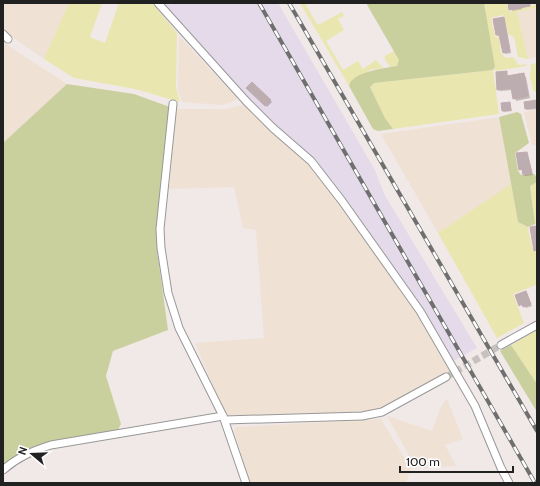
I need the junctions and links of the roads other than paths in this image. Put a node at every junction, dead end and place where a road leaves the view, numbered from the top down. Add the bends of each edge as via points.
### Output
1 (158, 3) edge
2 (173, 104) dead end
3 (537, 325) edge
4 (501, 345) tunnel mouth
5 (446, 377) tunnel mouth
6 (224, 418) junction
7 (3, 470) edge
8 (246, 483) edge
9 (509, 483) edge

1 - 9 street via 246,101 310,161 342,201 420,311 475,406
2 - 6 street via 161,248 168,294 179,328
3 - 4 street
5 - 6 street via 382,412 362,416
6 - 7 street via 51,445 16,459
6 - 8 street

